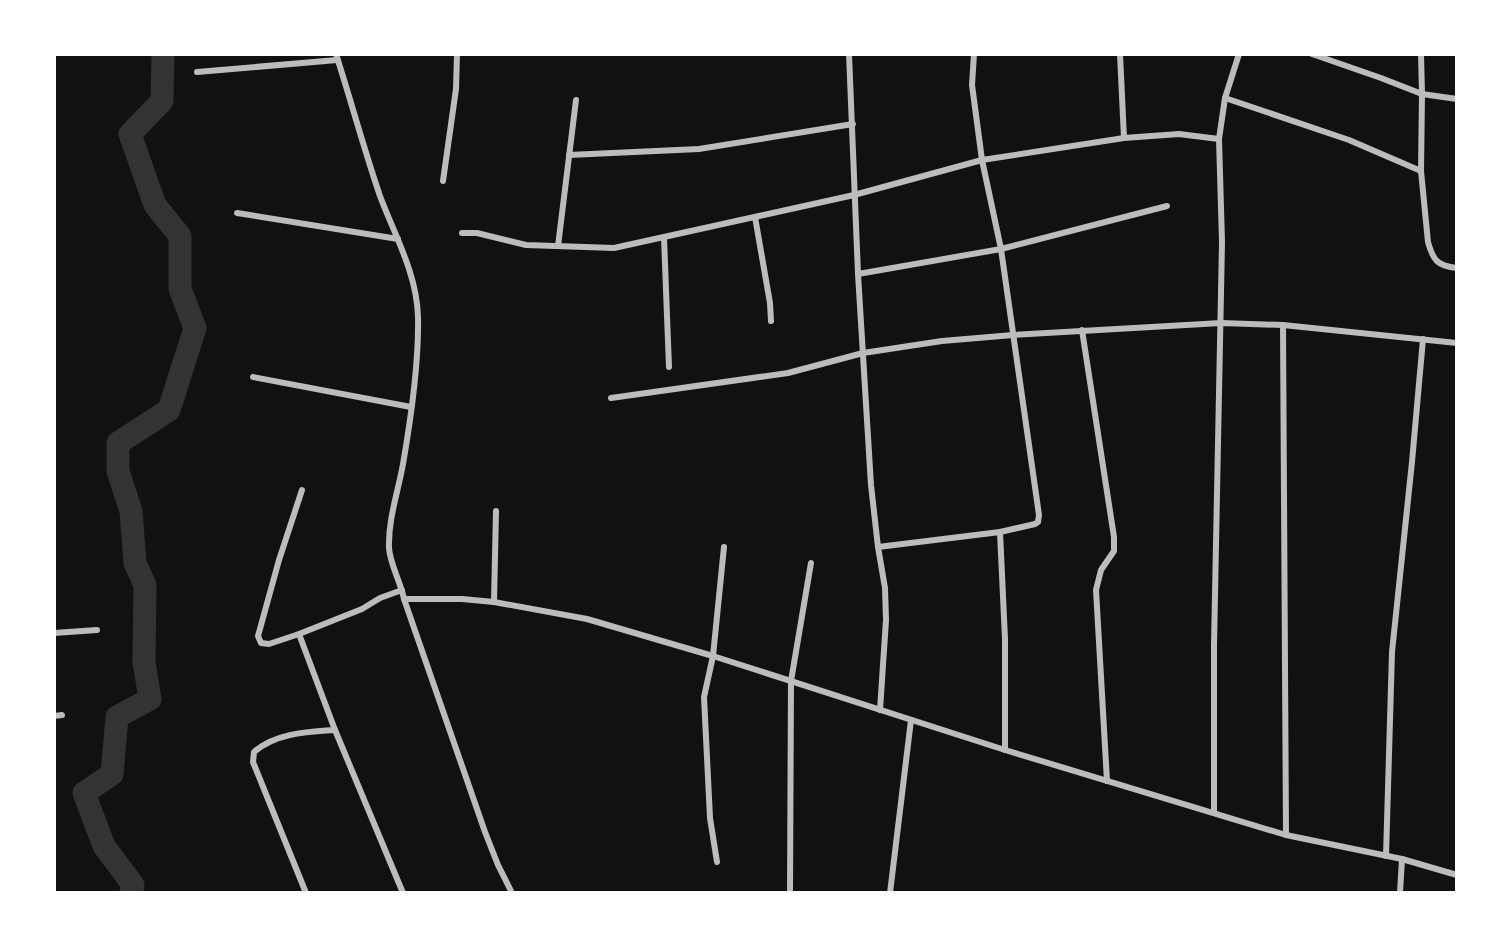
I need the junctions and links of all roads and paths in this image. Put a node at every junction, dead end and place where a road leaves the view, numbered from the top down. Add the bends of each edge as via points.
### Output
1 (457, 54) edge
2 (849, 54) edge
3 (974, 54) edge
4 (1120, 54) edge
5 (1239, 54) edge
6 (1312, 54) edge
7 (1421, 54) edge
8 (336, 57) edge
9 (197, 72) dead end
10 (1422, 94) junction
11 (1225, 98) junction
12 (1457, 99) edge
13 (576, 100) dead end
14 (853, 124) junction
15 (1124, 138) junction
16 (1219, 139) junction
17 (569, 155) junction
18 (982, 160) junction
19 (1421, 171) junction
20 (443, 181) dead end
21 (855, 195) junction
22 (1167, 206) dead end
23 (237, 213) dead end
24 (755, 217) junction
25 (462, 233) dead end
26 (664, 238) junction
27 (398, 239) junction
28 (558, 246) junction
29 (1002, 249) junction
30 (1457, 268) edge
31 (858, 274) junction
32 (771, 321) dead end
33 (1221, 323) junction
34 (1283, 325) junction
35 (1082, 330) junction
36 (1013, 334) junction
37 (1423, 340) junction
38 (1457, 343) edge
39 (863, 353) junction
40 (669, 367) dead end
41 (253, 377) dead end
42 (611, 398) dead end
43 (411, 407) junction
44 (302, 490) dead end
45 (496, 511) dead end
46 (1000, 532) junction
47 (724, 547) dead end
48 (878, 547) junction
49 (811, 563) dead end
50 (402, 590) junction
51 (404, 599) junction
52 (494, 602) junction
53 (97, 630) dead end
54 (54, 633) edge
55 (299, 634) junction
56 (713, 656) junction
57 (791, 681) junction
58 (880, 710) junction
59 (911, 720) junction
60 (335, 730) junction
61 (1005, 750) junction
62 (1107, 780) junction
63 (1214, 812) junction
64 (1286, 835) junction
65 (1386, 856) junction
66 (1402, 859) junction
67 (717, 862) dead end
68 (1457, 875) edge
69 (306, 893) edge
70 (403, 893) edge
71 (512, 893) edge
72 (790, 893) edge
73 (890, 893) edge
74 (1400, 893) edge

1 - 20 street
2 - 14 street
3 - 18 street via 972,85
4 - 15 street
5 - 11 street
6 - 10 street
7 - 10 street
8 - 9 street
8 - 27 street
10 - 12 street
10 - 19 street
11 - 16 street
11 - 19 street via 1349,140
13 - 17 street
14 - 17 street via 699,149
14 - 21 street
15 - 16 street via 1179,134
15 - 18 street
16 - 33 street
17 - 28 street
18 - 21 street
18 - 29 street
19 - 30 street via 1431,253 1444,267
21 - 24 street
21 - 31 street
22 - 29 street
23 - 27 street
24 - 26 street
24 - 32 street
25 - 28 street
26 - 28 street via 614,248
26 - 40 street
27 - 43 street via 416,293 418,317
29 - 31 street
29 - 36 street
31 - 39 street
33 - 34 street
33 - 35 street
33 - 63 street
34 - 37 street
34 - 64 street
35 - 36 street
35 - 62 street via 1114,537 1114,551 1101,570 1096,590
36 - 39 street
36 - 46 street via 1039,515 1035,524
37 - 38 street
37 - 65 street via 1392,652
39 - 42 street via 788,373
39 - 48 street
41 - 43 street
43 - 50 street via 389,550
44 - 55 street via 258,636 261,643 268,644
45 - 52 street
46 - 48 street
46 - 61 street
47 - 56 street
48 - 58 street via 886,620
49 - 57 street
50 - 51 street
50 - 55 street
51 - 52 street
51 - 71 street via 485,832
52 - 56 street via 587,619
53 - 54 street
55 - 60 street
56 - 57 street
56 - 67 street via 705,716
57 - 58 street
57 - 72 street
58 - 59 street
59 - 61 street
59 - 73 street
60 - 69 street via 296,733 254,752 253,762
60 - 70 street
61 - 62 street
62 - 63 street
63 - 64 street
64 - 65 street
65 - 66 street
66 - 68 street
66 - 74 street

